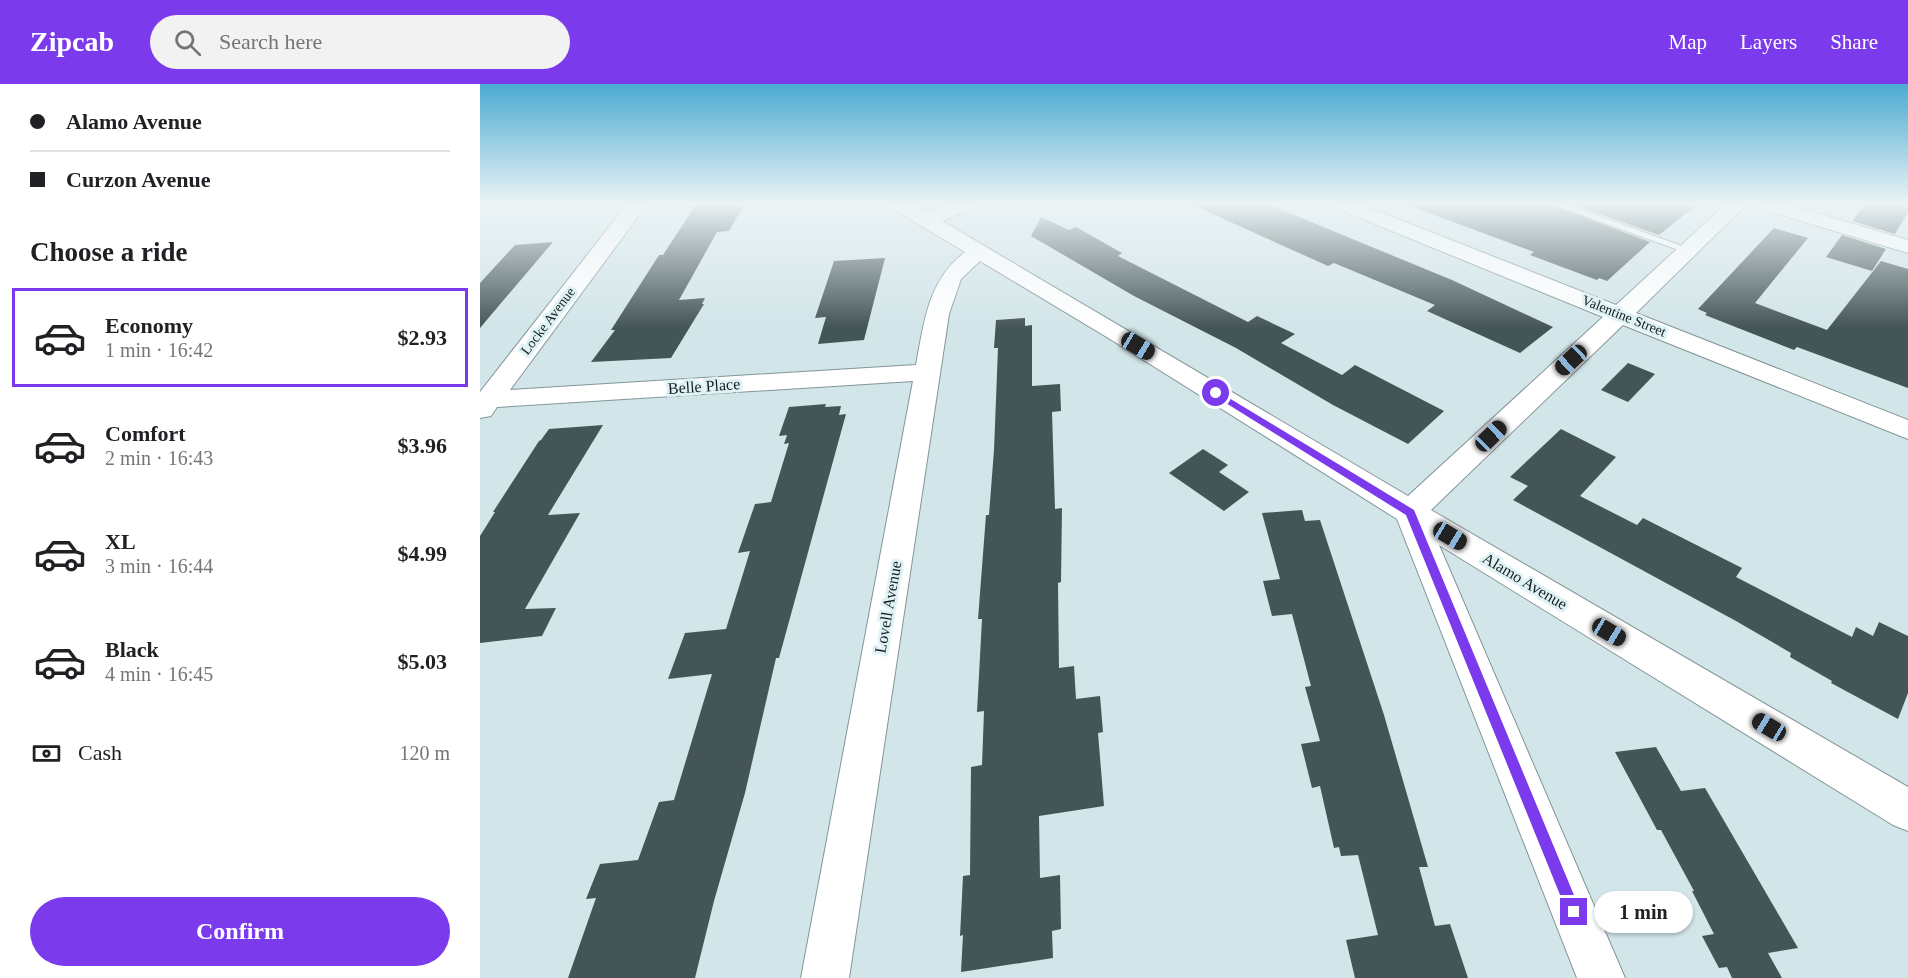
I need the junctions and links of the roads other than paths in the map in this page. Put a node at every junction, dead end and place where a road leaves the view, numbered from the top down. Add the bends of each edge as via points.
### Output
1 (606, 245) edge
2 (968, 245) edge
3 (1445, 245) edge
4 (1676, 245) edge
5 (1693, 245) edge
6 (1688, 249) junction
7 (979, 251) junction
8 (1619, 314) junction
9 (928, 372) junction
10 (483, 404) edge
11 (1908, 430) edge
12 (1410, 512) junction
13 (1908, 810) edge
14 (825, 978) edge
15 (1601, 978) edge

1 - 10 street, Locke Avenue
2 - 7 street, Alamo Avenue
3 - 8 street, Valentine Street
4 - 6 lane
5 - 6 street
6 - 8 street
7 - 9 street, Lovell Avenue via 947,280
7 - 12 street, Alamo Avenue
8 - 11 street, Valentine Street
8 - 12 street
9 - 10 street, Belle Place
9 - 14 street, Lovell Avenue
12 - 13 street, Alamo Avenue
12 - 15 street

